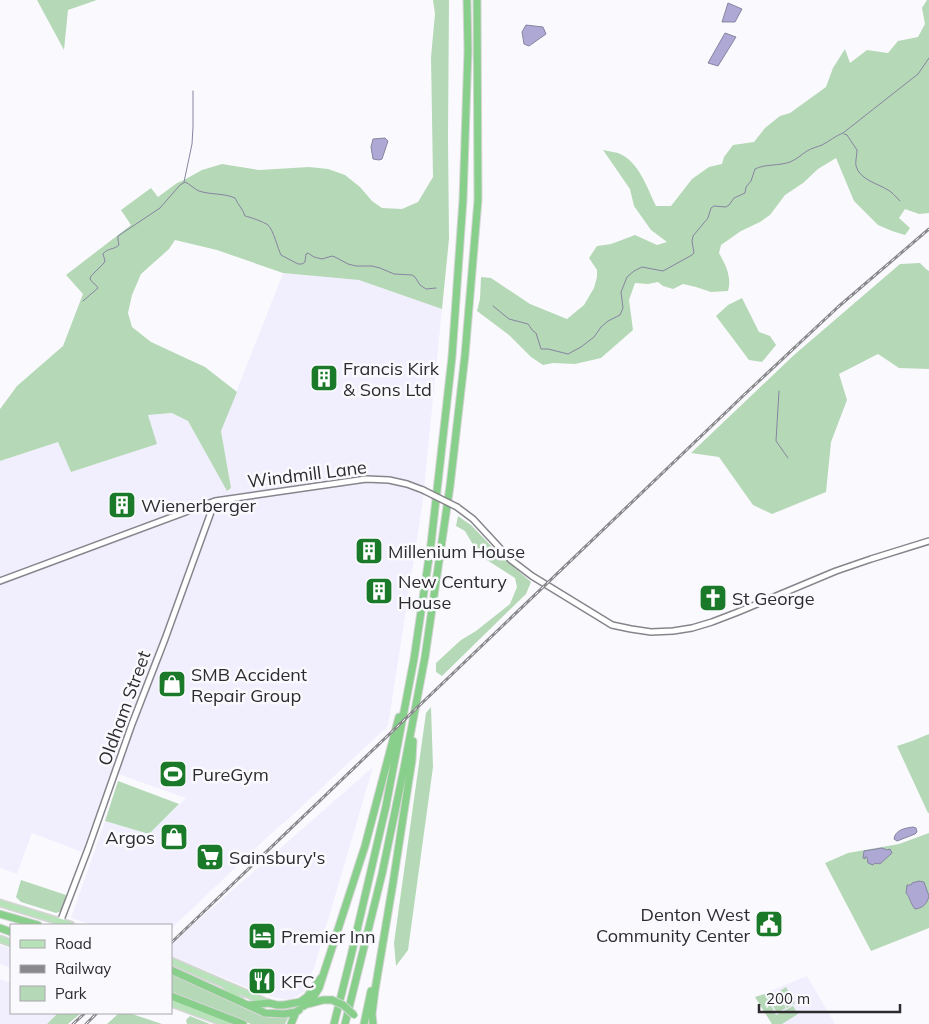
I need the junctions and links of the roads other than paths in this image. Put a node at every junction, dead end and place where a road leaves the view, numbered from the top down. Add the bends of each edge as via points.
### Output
1 (467, 0) edge
2 (477, 0) edge
3 (215, 500) junction
4 (929, 541) edge
5 (0, 581) edge
6 (414, 659) junction
7 (414, 716) junction
8 (0, 904) edge
9 (0, 914) edge
10 (60, 923) edge
11 (35, 924) edge
12 (175, 963) edge
13 (172, 970) edge
14 (224, 984) junction
15 (317, 987) junction
16 (172, 996) edge
17 (172, 1003) edge
18 (269, 1003) junction
19 (245, 1004) junction
20 (304, 1006) junction
21 (296, 1012) junction
22 (369, 1013) junction
23 (227, 1024) edge
24 (243, 1024) edge
25 (290, 1024) edge
26 (334, 1024) edge
27 (345, 1024) edge
28 (363, 1024) edge
29 (373, 1024) edge

1 - 6 highway via 463,200 452,357
2 - 7 highway via 478,200 465,355 450,486
3 - 4 street, Windmill Lane, bridge via 366,479 407,484 457,507 532,576 612,624 651,632 692,628 712,622 836,571
3 - 5 street, Windmill Lane
3 - 10 street, Oldham Street
6 - 15 highway via 365,846
6 - 26 highway via 386,806
7 - 22 highway via 412,760
7 - 27 highway via 382,874
8 - 10 main road
9 - 11 highway
12 - 14 main road
13 - 19 highway
14 - 18 main road
14 - 19 main road
15 - 18 highway via 300,1002
15 - 20 highway via 313,998
16 - 24 highway
17 - 23 main road
18 - 19 highway
19 - 21 highway via 265,1013
20 - 21 highway
20 - 28 highway, bridge via 332,1000 343,1005
21 - 25 highway
22 - 28 highway
22 - 29 highway

